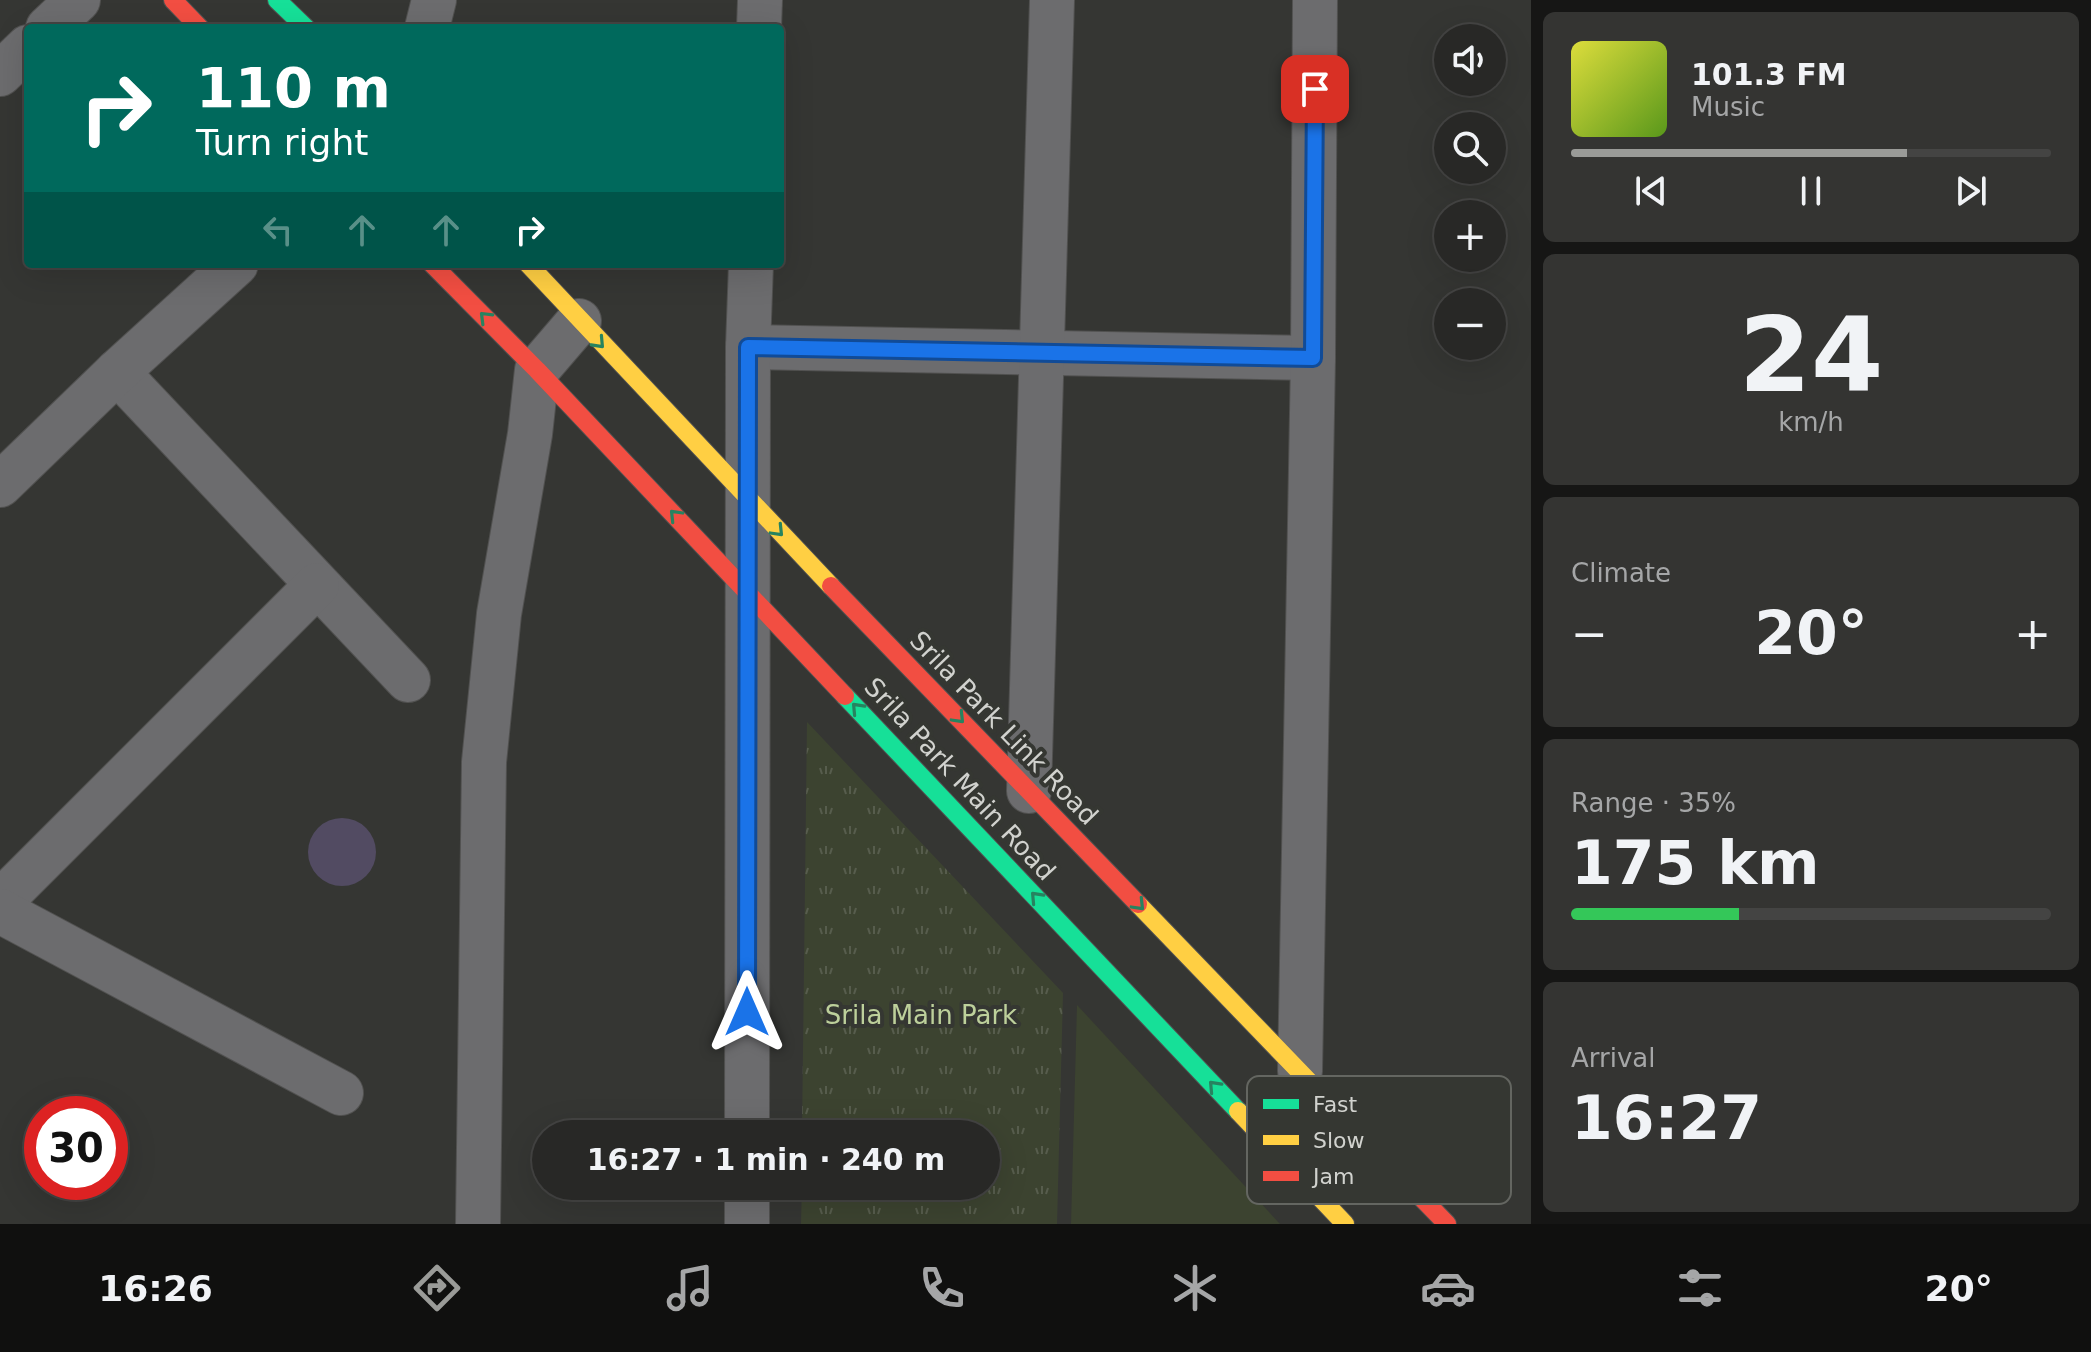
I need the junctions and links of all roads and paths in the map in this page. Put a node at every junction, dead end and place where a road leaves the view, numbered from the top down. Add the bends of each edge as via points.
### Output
1 (78, 0) edge
2 (173, 0) edge
3 (277, 0) edge
4 (434, 0) edge
5 (760, 0) edge
6 (1052, 0) edge
7 (1315, 0) edge
8 (52, 24) edge
9 (196, 24) edge
10 (302, 24) edge
11 (428, 24) edge
12 (759, 24) edge
13 (24, 51) edge
14 (0, 74) edge
15 (232, 268) edge
16 (436, 268) edge
17 (532, 268) edge
18 (751, 268) edge
19 (579, 321) junction
20 (748, 347) junction
21 (1041, 352) junction
22 (1313, 358) junction
23 (537, 370) junction
24 (117, 372) junction
25 (0, 485) edge
26 (748, 499) junction
27 (317, 585) junction
28 (748, 592) junction
29 (408, 680) dead end
30 (1029, 791) junction
31 (0, 902) edge
32 (0, 911) edge
33 (1300, 1071) junction
34 (1305, 1076) edge
35 (341, 1093) dead end
36 (747, 1120) edge
37 (1247, 1120) edge
38 (747, 1200) edge
39 (1326, 1204) edge
40 (1428, 1204) edge
41 (478, 1224) edge
42 (747, 1224) edge
43 (1345, 1224) edge
44 (1447, 1224) edge

1 - 8 street
2 - 9 street
3 - 10 street
4 - 11 street
5 - 12 street
6 - 21 street
7 - 22 street
13 - 14 street
15 - 24 street
23 -> 16 street
17 - 19 street, Srila Park Link Road
18 - 20 street
19 - 23 street
19 -> 26 street, Srila Park Link Road
20 - 21 street
20 - 26 street
21 - 22 street
21 - 30 street
22 - 33 street
28 -> 23 street, Srila Park Main Road
23 - 41 street via 499,614 484,762
24 - 25 street
24 - 27 street
26 - 28 street
26 -> 30 street, Srila Park Link Road
27 - 29 street
27 - 31 street
28 - 36 street
37 -> 28 street, Srila Park Main Road
30 -> 33 street, Srila Park Link Road
32 - 35 street
33 - 34 street, Srila Park Link Road
38 - 42 street
43 -> 39 street, Srila Park Main Road
40 - 44 street, Srila Park Link Road

